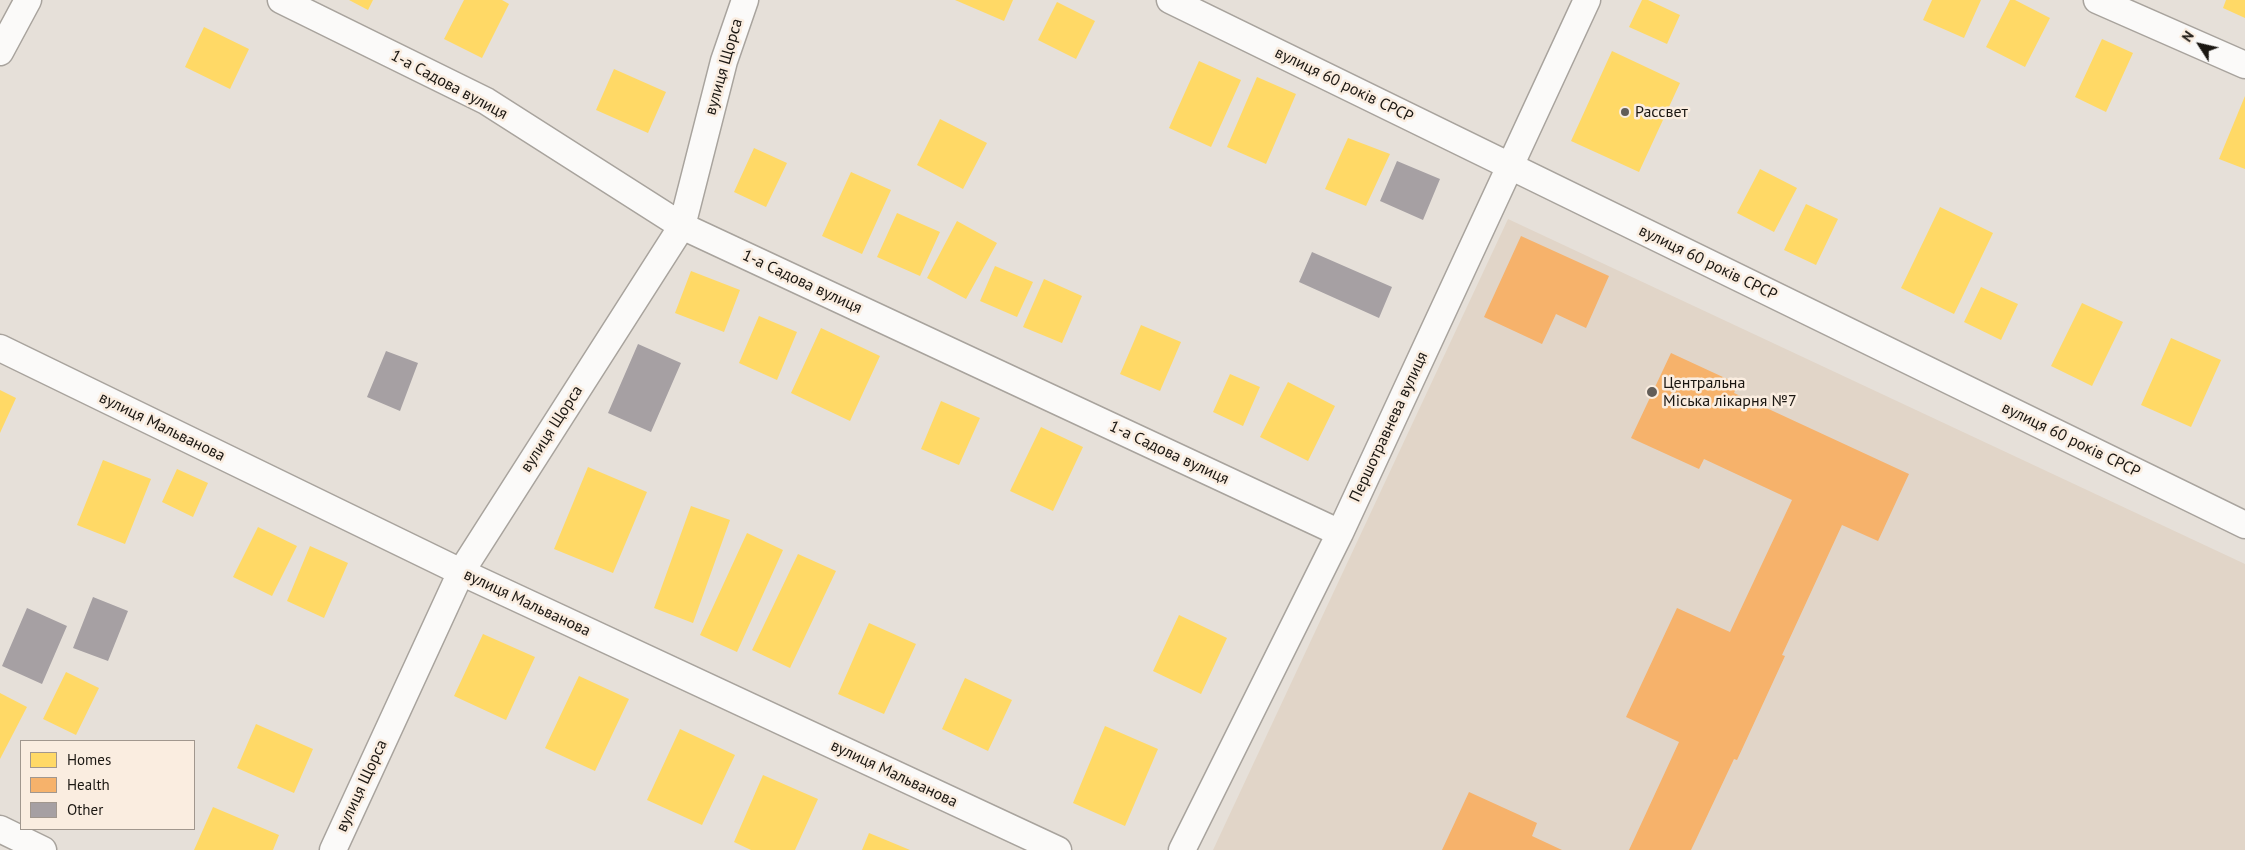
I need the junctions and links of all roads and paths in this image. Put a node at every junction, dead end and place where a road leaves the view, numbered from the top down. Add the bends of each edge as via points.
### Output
1 (28, 0) edge
2 (281, 0) edge
3 (745, 0) edge
4 (1170, 0) edge
5 (1586, 0) edge
6 (2097, 0) edge
7 (0, 52) edge
8 (2245, 65) edge
9 (1510, 166) junction
10 (682, 226) junction
11 (0, 348) edge
12 (2245, 525) edge
13 (1340, 533) junction
14 (461, 572) junction
15 (0, 829) edge
16 (43, 850) edge
17 (333, 850) edge
18 (1058, 850) edge
19 (1182, 850) edge

1 - 7 street
2 - 10 street, 1-а Садова вулиця via 486,101
3 - 10 street, вулиця Щорса via 724,61
4 - 9 street, вулиця 60 років СРСР
5 - 9 street, Першотравнева вулиця
6 - 8 street
9 - 12 street, вулиця 60 років СРСР
9 - 13 street, Першотравнева вулиця
10 - 13 street, 1-а Садова вулиця
10 - 14 street, вулиця Щорса
11 - 14 street, вулиця Мальванова
13 - 19 street, Першотравнева вулиця
14 - 17 street, вулиця Щорса
14 - 18 street, вулиця Мальванова
15 - 16 street

